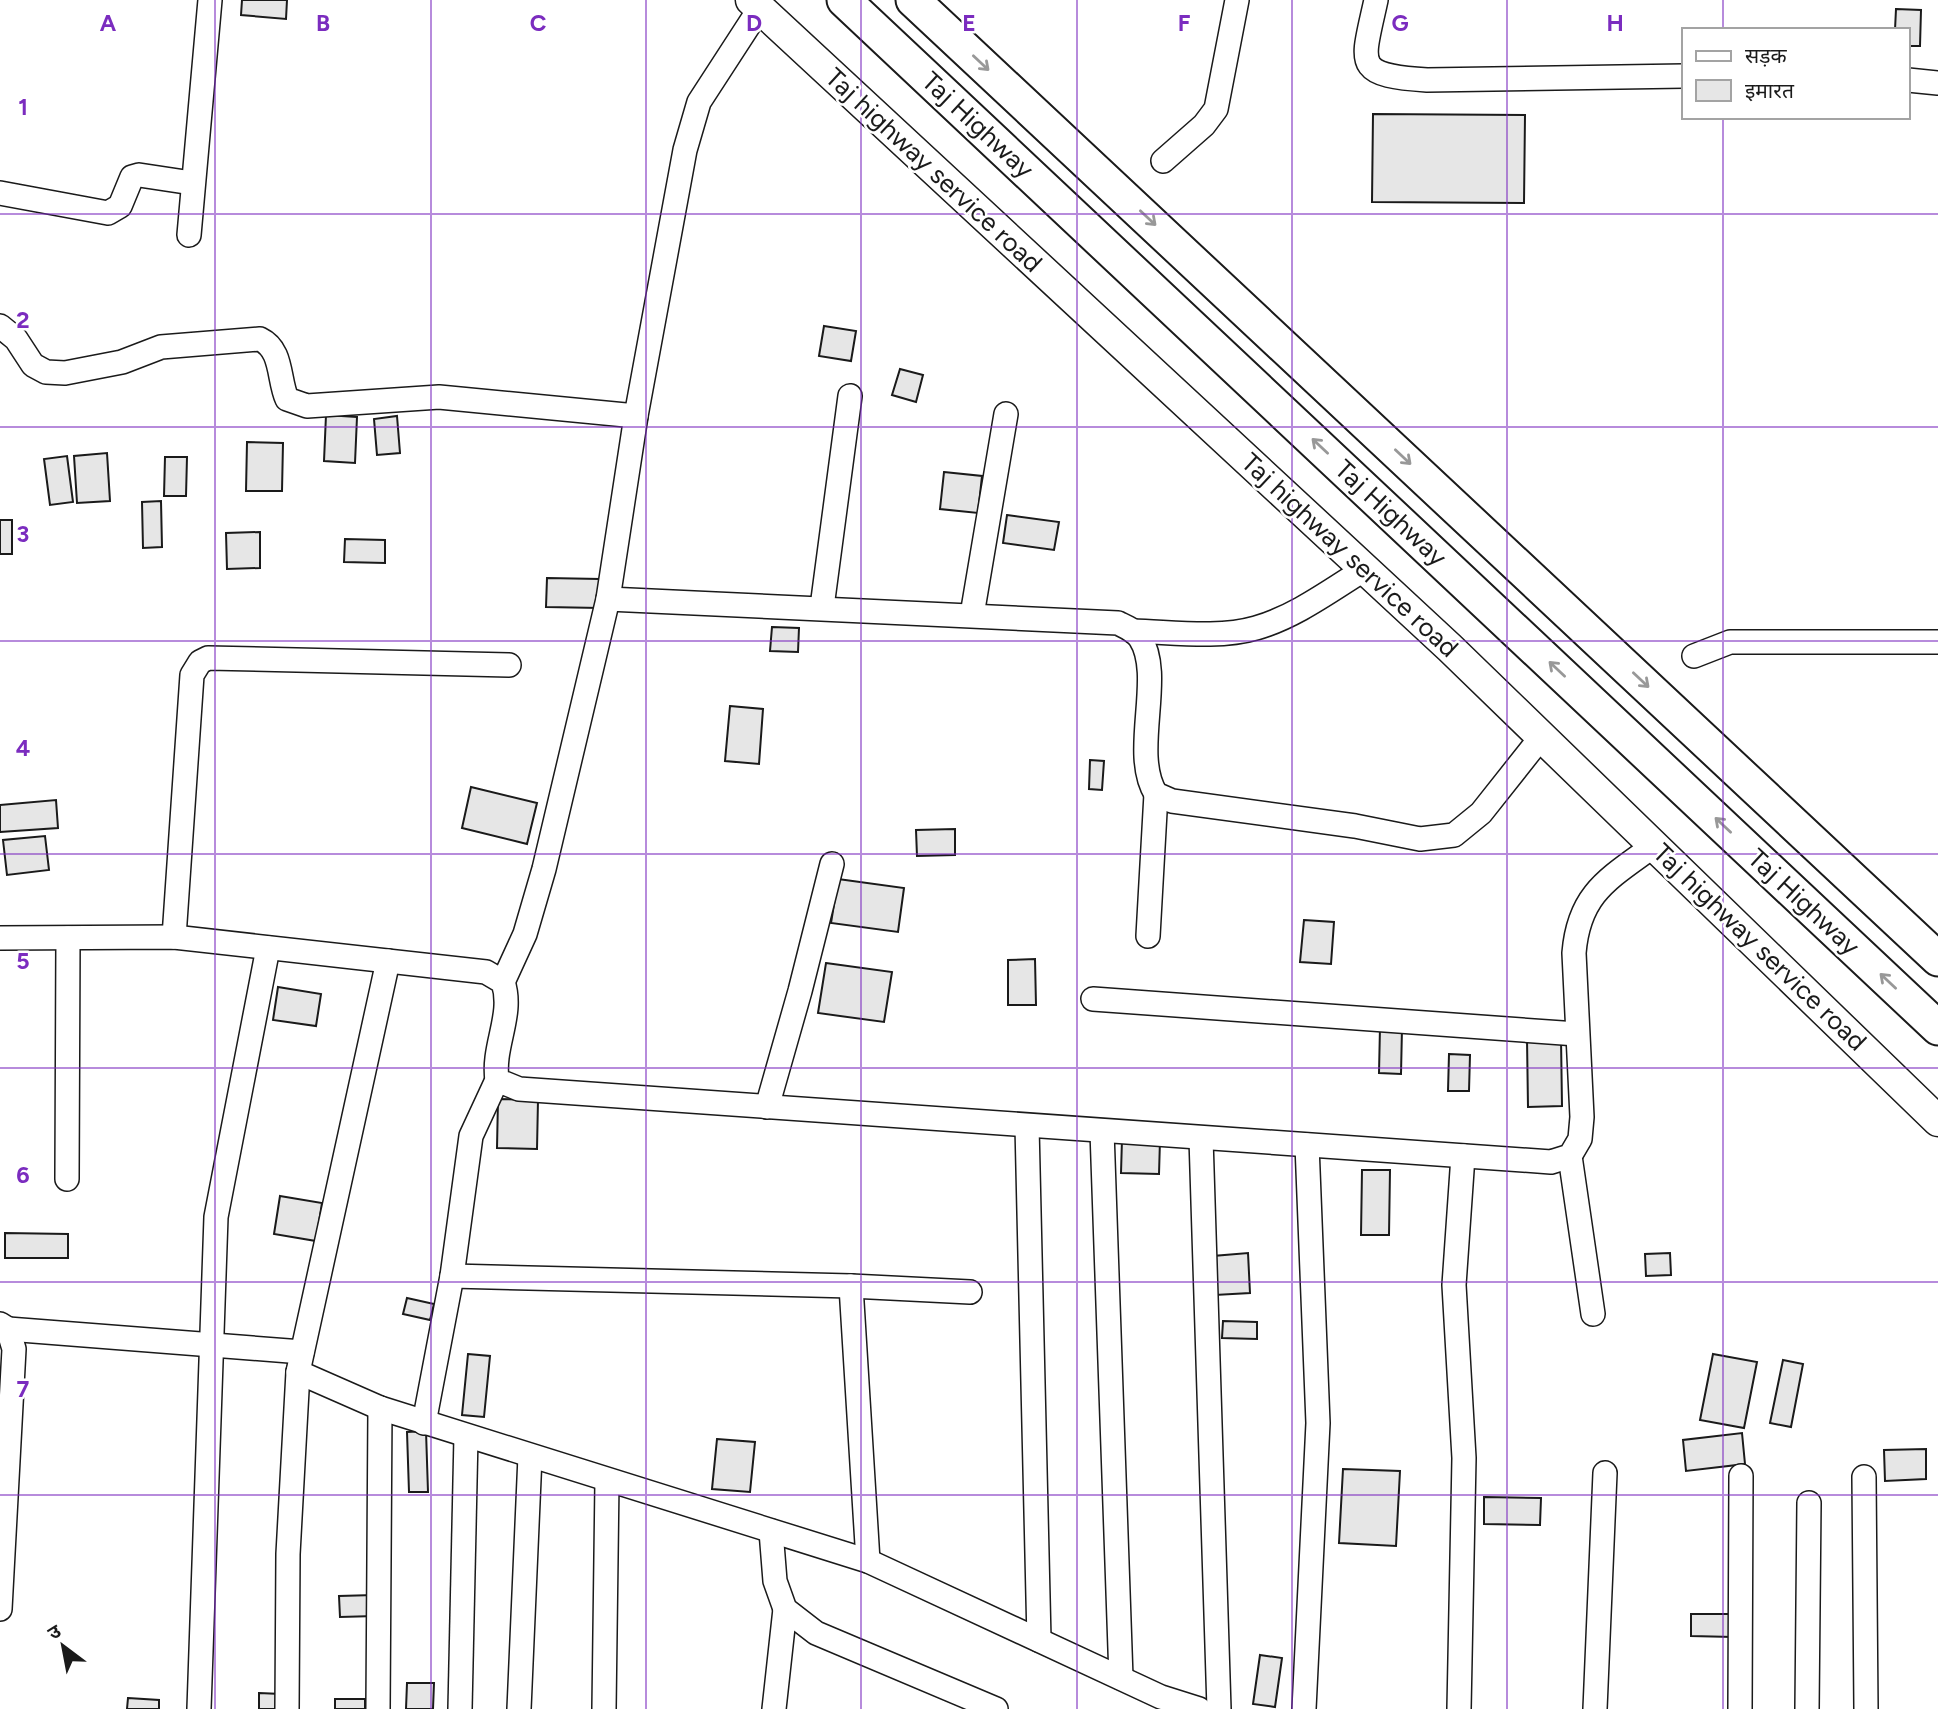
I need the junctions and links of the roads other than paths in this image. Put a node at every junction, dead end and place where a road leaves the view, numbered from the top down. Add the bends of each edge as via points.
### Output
1 (210, 0) edge
2 (844, 0) edge
3 (913, 0) edge
4 (1237, 0) edge
5 (1376, 0) edge
6 (756, 4) edge
7 (1682, 76) edge
8 (1910, 80) edge
9 (1938, 83) edge
10 (1163, 161) dead end
11 (192, 183) junction
12 (0, 193) edge
13 (189, 235) dead end
14 (0, 326) edge
15 (850, 396) dead end
16 (1006, 414) dead end
17 (636, 416) junction
18 (1365, 569) junction
19 (608, 599) junction
20 (822, 607) junction
21 (972, 615) junction
22 (1133, 631) junction
23 (1938, 642) edge
24 (1694, 656) dead end
25 (509, 665) dead end
26 (1542, 736) junction
27 (1156, 794) junction
28 (1656, 844) junction
29 (832, 864) dead end
30 (1148, 936) dead end
31 (174, 937) junction
32 (0, 938) edge
33 (68, 938) junction
34 (268, 948) junction
35 (1938, 959) edge
36 (388, 961) junction
37 (503, 982) junction
38 (1093, 999) dead end
39 (1938, 1028) edge
40 (1577, 1034) junction
41 (497, 1080) junction
42 (767, 1107) junction
43 (1938, 1121) edge
44 (1027, 1126) junction
45 (1102, 1131) junction
46 (1202, 1138) junction
47 (1307, 1145) junction
48 (1464, 1156) junction
49 (1570, 1156) junction
50 (66, 1179) dead end
51 (452, 1276) junction
52 (851, 1286) junction
53 (970, 1292) dead end
54 (1593, 1314) dead end
55 (4, 1326) edge
56 (212, 1344) junction
57 (300, 1362) junction
58 (380, 1408) junction
59 (424, 1423) junction
60 (466, 1436) junction
61 (530, 1456) junction
62 (1605, 1473) dead end
63 (4, 1476) edge
64 (1741, 1476) dead end
65 (1864, 1477) dead end
66 (607, 1482) junction
67 (1809, 1503) dead end
68 (771, 1531) junction
69 (868, 1561) junction
70 (0, 1609) edge
71 (785, 1609) junction
72 (1039, 1640) junction
73 (1121, 1678) junction
74 (1170, 1705) edge
75 (199, 1709) edge
76 (287, 1709) edge
77 (378, 1709) edge
78 (460, 1709) edge
79 (519, 1709) edge
80 (604, 1709) edge
81 (774, 1709) edge
82 (996, 1709) edge
83 (1199, 1709) edge
84 (1219, 1709) edge
85 (1304, 1709) edge
86 (1459, 1709) edge
87 (1595, 1709) edge
88 (1740, 1709) edge
89 (1807, 1709) edge
90 (1866, 1709) edge

1 - 11 street
39 -> 2 main road, Taj Highway
3 -> 35 main road
4 - 10 street via 1216,109
5 - 7 street via 1364,55 1371,69 1387,77
6 - 17 street via 699,102 685,150
6 - 18 street, Taj highway service road
8 - 9 street
11 - 12 street via 132,177 120,206 108,213
11 - 13 street
14 - 17 street via 16,339 33,365 46,372 122,362 161,347 260,340 268,343 277,357 287,399 307,406 439,397
15 - 20 street
16 - 21 street
17 - 19 street
18 - 22 street via 1295,612 1257,628 1228,633
18 - 26 street, Taj highway service road
19 - 20 street
19 - 37 street via 544,869 525,934
20 - 21 street
21 - 22 street via 1118,623
22 - 27 street via 1141,639 1148,668 1147,773
23 - 24 street via 1730,642
25 - 31 street via 208,658 200,662 192,675
26 - 27 street via 1481,813 1454,835 1420,839 1172,802
26 - 28 street, Taj highway service road
27 - 30 street
28 - 40 street via 1587,901 1576,926
28 - 43 street, Taj highway service road
29 - 42 street
31 - 33 street
31 - 34 street
32 - 33 street
33 - 50 street
34 - 36 street
34 - 56 street via 216,1217
36 - 37 street via 486,972
36 - 57 street
37 - 41 street via 509,999 495,1063
38 - 40 street
40 - 49 street via 1582,1117 1580,1139
41 - 42 street via 519,1089
41 - 51 street via 471,1136
42 - 44 street
44 - 45 street
44 - 72 street
45 - 46 street
45 - 73 street
46 - 47 street
46 - 84 street
47 - 48 street
47 - 85 street via 1318,1423
48 - 49 street via 1551,1162
48 - 86 street via 1454,1285 1464,1458
49 - 54 street
51 - 52 street
51 - 59 street
52 - 53 street
52 - 69 street
55 - 56 street
55 - 63 street via 14,1349
56 - 57 street
56 - 75 street
57 - 58 street
57 - 76 street via 288,1554
58 - 59 street
58 - 77 street
59 - 60 street
60 - 61 street
60 - 78 street
61 - 66 street
61 - 79 street
62 - 87 street
63 - 70 street
64 - 88 street
65 - 90 street
66 - 68 street
66 - 80 street
67 - 89 street
68 - 69 street
68 - 71 street via 775,1581
69 - 72 street
71 - 81 street
71 - 82 street via 816,1633
72 - 73 street
73 - 74 street
74 - 83 street

